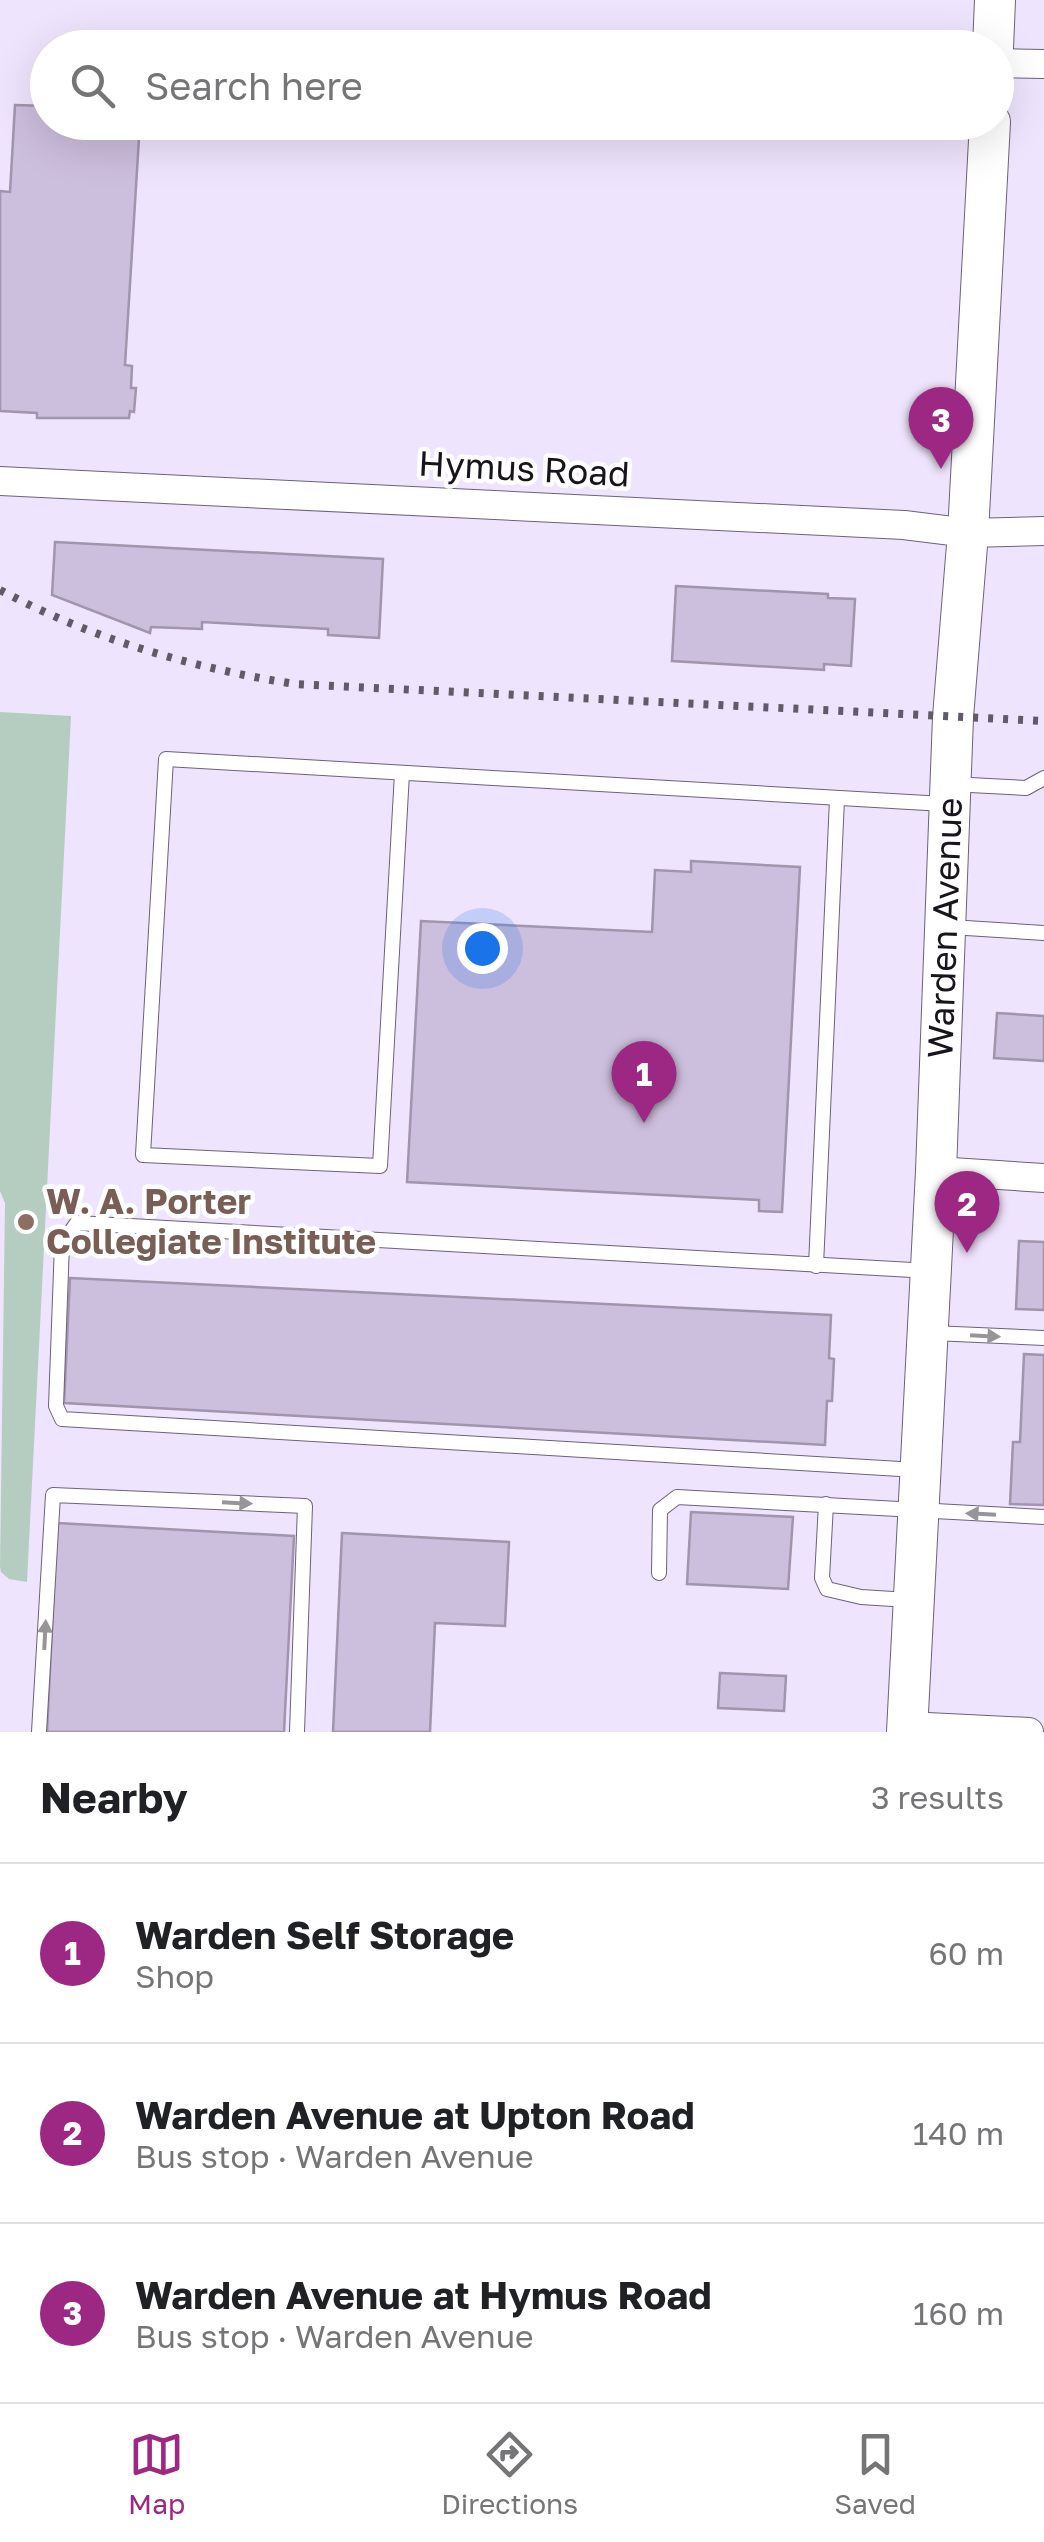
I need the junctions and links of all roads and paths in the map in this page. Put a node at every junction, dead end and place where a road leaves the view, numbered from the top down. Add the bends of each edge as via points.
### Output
1 (995, 0) edge
2 (994, 30) edge
3 (1014, 63) edge
4 (1044, 64) edge
5 (989, 140) edge
6 (0, 481) edge
7 (1044, 531) edge
8 (968, 534) junction
9 (402, 773) junction
10 (1044, 778) edge
11 (950, 794) junction
12 (836, 798) junction
13 (945, 926) junction
14 (1044, 932) edge
15 (936, 1171) junction
16 (1044, 1178) edge
17 (816, 1266) junction
18 (930, 1271) junction
19 (926, 1332) junction
20 (1044, 1338) edge
21 (920, 1470) junction
22 (826, 1504) junction
23 (918, 1511) junction
24 (1044, 1517) edge
25 (658, 1572) dead end
26 (914, 1600) junction
27 (907, 1729) edge
28 (39, 1732) edge
29 (297, 1732) edge
30 (1029, 1732) edge

1 - 2 main road
3 - 4 street
5 - 8 main road, Warden Avenue
6 - 8 street, Hymus Road via 904,525
7 - 8 street, Hymus Road
8 - 11 main road, Warden Avenue
9 - 9 lane via 166,759 143,1155 380,1166
9 - 12 lane
10 - 11 lane via 1026,788
11 - 12 lane
11 - 13 main road, Warden Avenue
12 - 17 lane
13 - 14 lane
13 - 15 main road, Warden Avenue
15 - 16 street
15 - 18 main road, Warden Avenue
17 - 18 lane
17 - 21 lane via 77,1224 62,1244 56,1406 62,1420 75,1421
18 - 19 main road, Warden Avenue
19 -> 20 lane
19 - 21 main road, Warden Avenue
21 - 23 main road, Warden Avenue
22 - 23 lane
22 - 25 lane via 677,1497 660,1510
22 - 26 lane via 827,1589
24 -> 23 lane
23 - 26 main road, Warden Avenue
26 - 27 main road, Warden Avenue
27 - 30 street
28 -> 29 lane via 53,1494 306,1506

